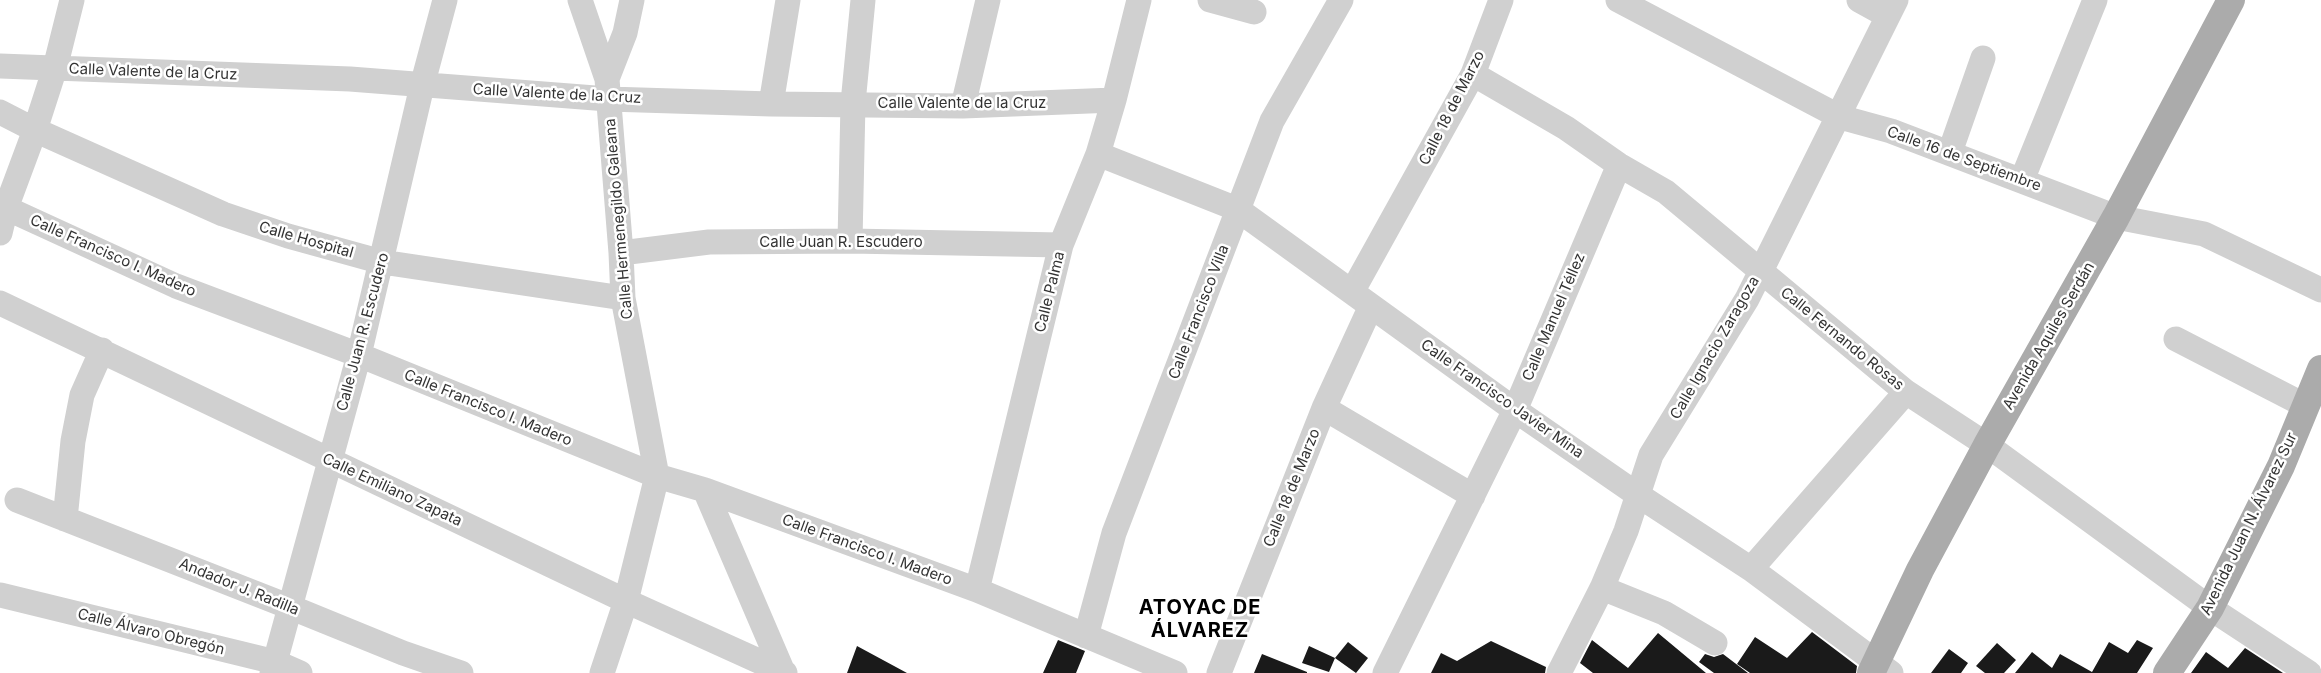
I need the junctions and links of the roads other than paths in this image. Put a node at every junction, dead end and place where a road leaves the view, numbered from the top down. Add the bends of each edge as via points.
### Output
1 (72, 0) edge
2 (445, 0) edge
3 (580, 0) edge
4 (632, 0) edge
5 (788, 0) edge
6 (863, 0) edge
7 (988, 0) edge
8 (1139, 0) edge
9 (1210, 0) edge
10 (1341, 0) edge
11 (1501, 0) edge
12 (1618, 0) edge
13 (1859, 0) edge
14 (2095, 0) edge
15 (2231, 0) edge
16 (1892, 8) edge
17 (1254, 12) dead end
18 (1983, 58) dead end
19 (0, 66) edge
20 (54, 68) junction
21 (1473, 74) junction
22 (422, 86) junction
23 (607, 89) junction
24 (1114, 100) junction
25 (771, 104) junction
26 (853, 104) junction
27 (963, 106) junction
28 (0, 112) edge
29 (1840, 117) junction
30 (35, 130) junction
31 (1950, 152) junction
32 (1098, 154) junction
33 (1619, 164) junction
34 (2022, 180) junction
35 (6, 208) junction
36 (1237, 209) junction
37 (2116, 217) junction
38 (0, 233) edge
39 (850, 241) junction
40 (1061, 246) junction
41 (621, 253) junction
42 (382, 262) junction
43 (1760, 271) junction
44 (2321, 290) edge
45 (622, 298) junction
46 (1361, 299) junction
47 (0, 302) edge
48 (2176, 339) dead end
49 (102, 350) junction
50 (359, 355) junction
51 (2321, 369) edge
52 (1906, 392) junction
53 (2306, 406) junction
54 (1324, 408) junction
55 (1515, 410) junction
56 (1987, 445) junction
57 (329, 460) junction
58 (657, 476) junction
59 (705, 490) junction
60 (1638, 495) junction
61 (1473, 496) junction
62 (16, 500) dead end
63 (65, 519) junction
64 (1751, 569) junction
65 (1602, 588) junction
66 (977, 590) junction
67 (0, 595) edge
68 (626, 601) junction
69 (290, 606) junction
70 (2210, 608) junction
71 (1086, 636) junction
72 (1715, 643) dead end
73 (273, 668) edge
74 (1880, 669) edge
75 (784, 672) edge
76 (300, 673) edge
77 (461, 673) edge
78 (602, 673) edge
79 (1175, 673) edge
80 (1219, 673) edge
81 (1385, 673) edge
82 (1559, 673) edge
83 (2167, 673) edge
84 (2309, 673) edge

1 - 20 street
2 - 22 street, Calle Juan R. Escudero
3 - 23 street, Calle Hermenegildo Galeana
4 - 23 street
5 - 25 street
6 - 26 street
7 - 27 street
8 - 24 street, Calle Palma
9 - 17 street
10 - 36 street, Calle Francisco Villa via 1272,122
11 - 21 street, Calle 18 de Marzo
12 - 29 street, Calle 16 de Septiembre
13 - 16 street
14 - 34 street
15 - 37 main road, Avenida Aquiles Serdán
16 - 29 street, Calle Ignacio Zaragoza
18 - 31 street
19 - 20 street, Calle Valente de la Cruz
20 - 22 street, Calle Valente de la Cruz via 350,79
20 - 30 street
21 - 33 street, Calle Fernando Rosas via 1566,128
21 - 46 street, Calle 18 de Marzo
22 - 23 street, Calle Valente de la Cruz
22 - 42 street, Calle Juan R. Escudero
23 - 25 street, Calle Valente de la Cruz
23 - 41 street, Calle Hermenegildo Galeana
24 - 27 street, Calle Valente de la Cruz
24 - 32 street, Calle Palma
25 - 26 street, Calle Valente de la Cruz
26 - 27 street, Calle Valente de la Cruz
26 - 39 street
28 - 30 street, Calle Hospital
29 - 31 street, Calle 16 de Septiembre
29 - 43 street, Calle Ignacio Zaragoza
30 - 35 street
30 - 42 street, Calle Hospital via 223,214
31 - 34 street, Calle 16 de Septiembre
32 - 36 street, Calle Francisco Javier Mina
32 - 40 street, Calle Palma
33 - 43 street, Calle Fernando Rosas via 1666,192
33 - 55 street, Calle Manuel Téllez
34 - 37 street, Calle 16 de Septiembre
35 - 38 street
35 - 50 street, Calle Francisco I. Madero via 176,286
36 - 46 street, Calle Francisco Javier Mina
36 - 71 street, Calle Francisco Villa via 1114,533
37 - 44 street, Calle 16 de Septiembre via 2204,234
37 - 56 main road, Avenida Aquiles Serdán
39 - 40 street, Calle Juan R. Escudero
39 - 41 street, Calle Juan R. Escudero via 709,242
40 - 66 street, Calle Palma
41 - 45 street, Calle Hermenegildo Galeana
42 - 45 street, Calle Hospital
42 - 50 street, Calle Juan R. Escudero
43 - 52 street, Calle Fernando Rosas
43 - 60 street, Calle Ignacio Zaragoza via 1747,299 1651,455
45 - 58 street, Calle Hermenegildo Galeana
46 - 54 street, Calle 18 de Marzo
46 - 55 street, Calle Francisco Javier Mina
47 - 49 street, Calle Emiliano Zapata
48 - 53 street
49 - 57 street, Calle Emiliano Zapata
49 - 63 street via 82,395 73,442
50 - 57 street, Calle Juan R. Escudero
50 - 58 street, Calle Francisco I. Madero
51 - 53 main road, Avenida Juan N. Álvarez Sur
52 - 56 street, Calle Fernando Rosas
52 - 64 street
53 - 70 main road, Avenida Juan N. Álvarez Sur via 2281,466
54 - 61 street
54 - 80 street, Calle 18 de Marzo
55 - 60 street, Calle Francisco Javier Mina
55 - 61 street, Calle Manuel Téllez
56 - 70 street, Calle Fernando Rosas
56 - 74 main road, Avenida Aquiles Serdán via 1920,570
57 - 68 street, Calle Emiliano Zapata
57 - 69 street, Calle Juan R. Escudero
58 - 59 street, Calle Francisco I. Madero
58 - 68 street, Calle Hermenegildo Galeana
59 - 66 street, Calle Francisco I. Madero
59 - 75 street
60 - 64 street, Calle Francisco Javier Mina
60 - 65 street, Calle Ignacio Zaragoza
61 - 81 street, Calle Manuel Téllez
62 - 63 street, Andador J. Radilla
63 - 69 street, Andador J. Radilla
64 - 74 street, Calle Francisco Javier Mina
65 - 72 street via 1664,613
65 - 82 street, Calle Ignacio Zaragoza
66 - 71 street, Calle Francisco I. Madero
67 - 73 street, Calle Álvaro Obregón
68 - 75 street, Calle Emiliano Zapata
68 - 78 street, Calle Hermenegildo Galeana
69 - 73 street, Calle Juan R. Escudero
69 - 77 street, Andador J. Radilla via 403,653
70 - 83 main road, Avenida Juan N. Álvarez Sur
70 - 84 street, Calle Fernando Rosas
71 - 79 street, Calle Francisco I. Madero
73 - 76 street, Calle Álvaro Obregón

